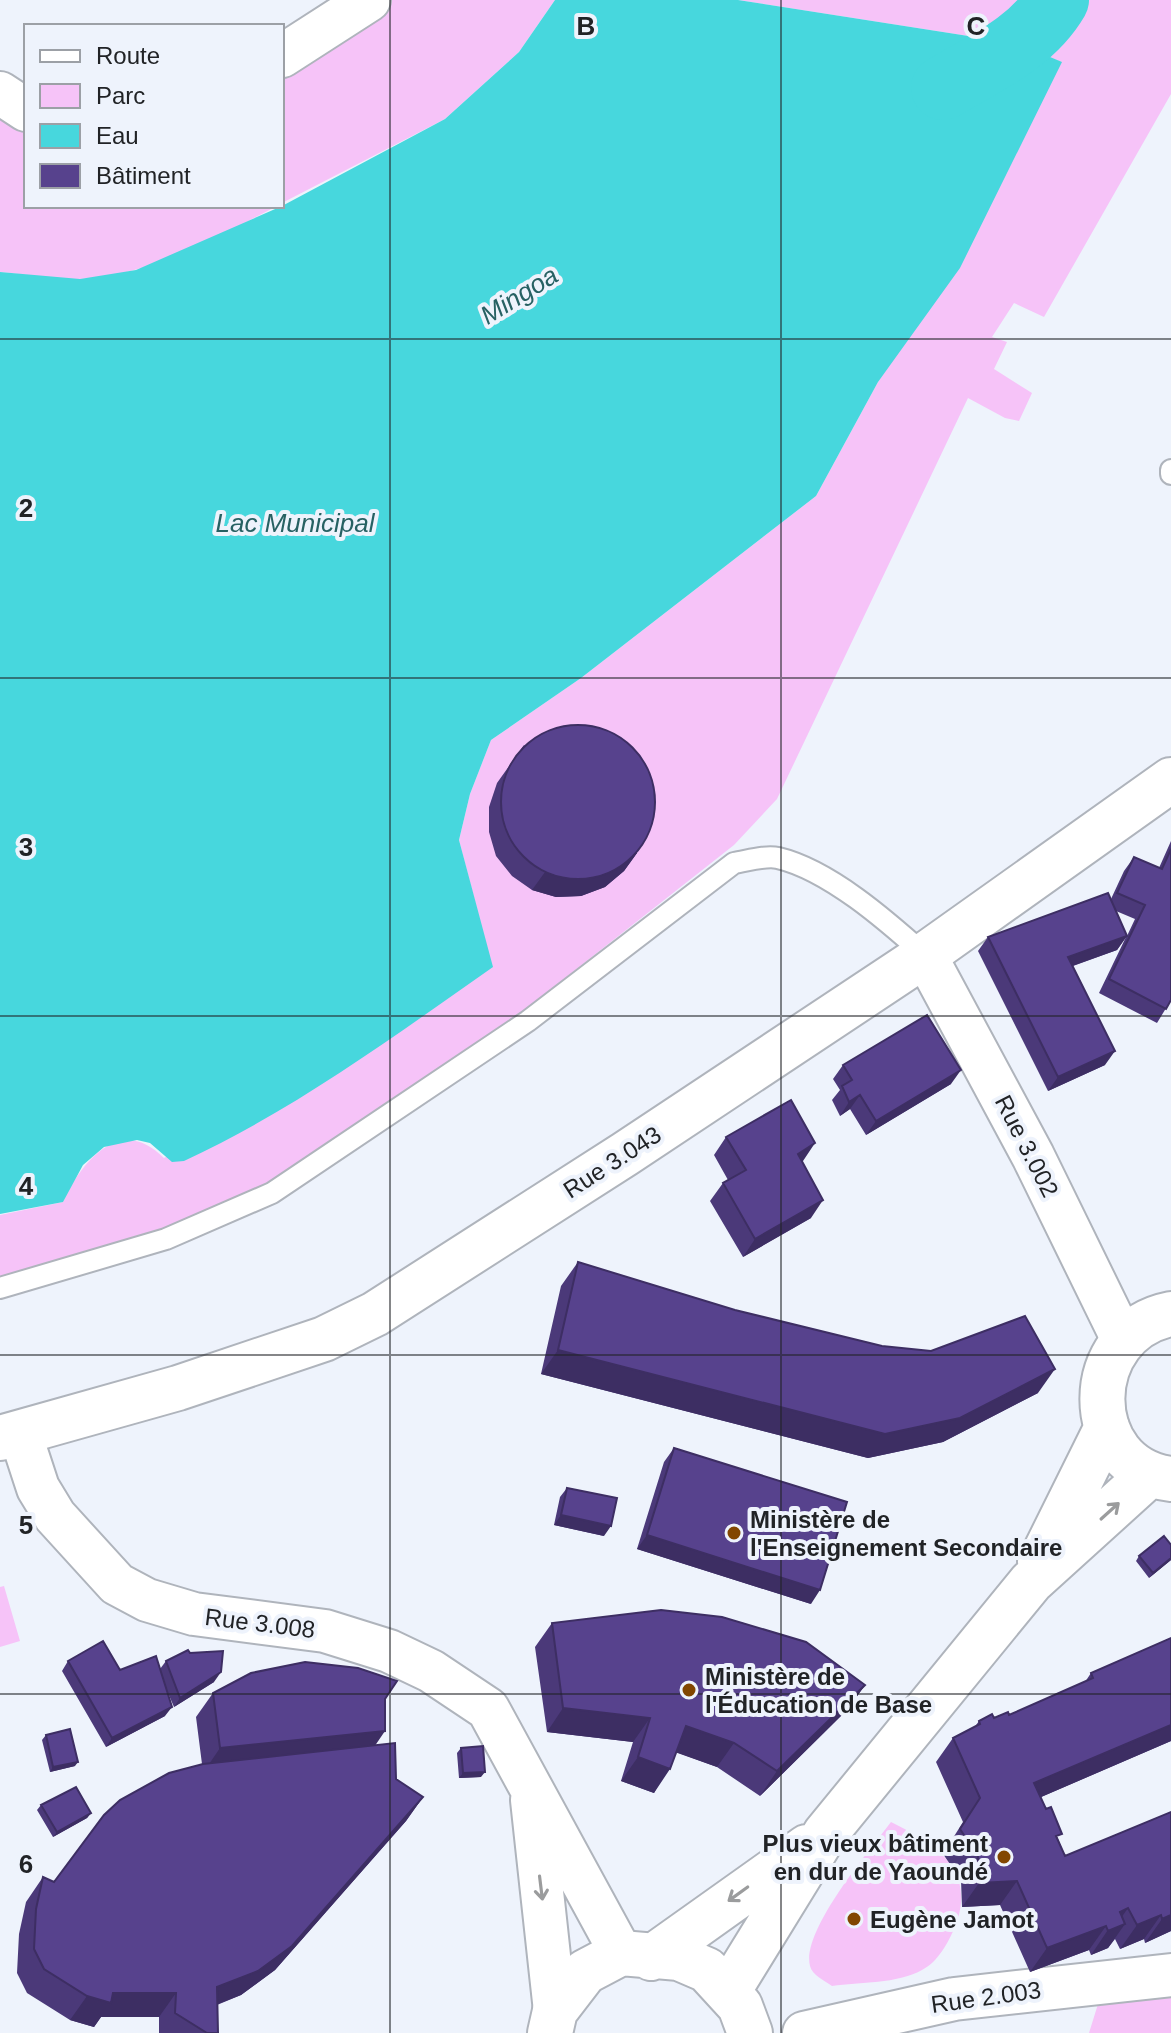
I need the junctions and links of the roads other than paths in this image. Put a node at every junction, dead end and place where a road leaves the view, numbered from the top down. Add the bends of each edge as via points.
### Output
1 (369, 0) edge
2 (284, 55) edge
3 (0, 93) edge
4 (24, 111) edge
5 (24, 113) edge
6 (0, 115) edge
7 (1171, 780) edge
8 (925, 955) junction
9 (1171, 1277) edge
10 (0, 1288) edge
11 (1149, 1324) edge
12 (1107, 1427) junction
13 (10, 1435) edge
14 (1160, 1478) edge
15 (1031, 1582) junction
16 (530, 1783) junction
17 (825, 1834) junction
18 (636, 1956) junction
19 (1171, 1975) edge
20 (751, 2021) edge
21 (552, 2022) edge
22 (804, 2033) edge

1 - 2 street
3 - 4 street
5 - 6 street
7 - 8 main road, Rue 3.043
8 - 10 lane via 816,872 776,857 734,863 528,1021 272,1193 166,1239
8 - 11 street, Rue 3.002 via 1033,1156
8 - 13 main road, Rue 3.043 via 375,1314 324,1339 178,1388
9 - 11 main road
11 - 12 main road via 1102,1381
12 - 14 main road via 1116,1445
12 - 15 main road
13 - 16 street, Rue 3.008 via 55,1516 117,1584 147,1600 194,1614 325,1631 431,1671 488,1709
15 -> 14 main road
15 - 17 main road
16 - 18 street, Rue 3.008
16 -> 21 street
17 -> 18 main road
17 - 20 main road
18 - 20 main road via 679,1958 707,1970
18 - 21 main road via 585,1972
19 - 22 street, Rue 2.003 via 954,1999

